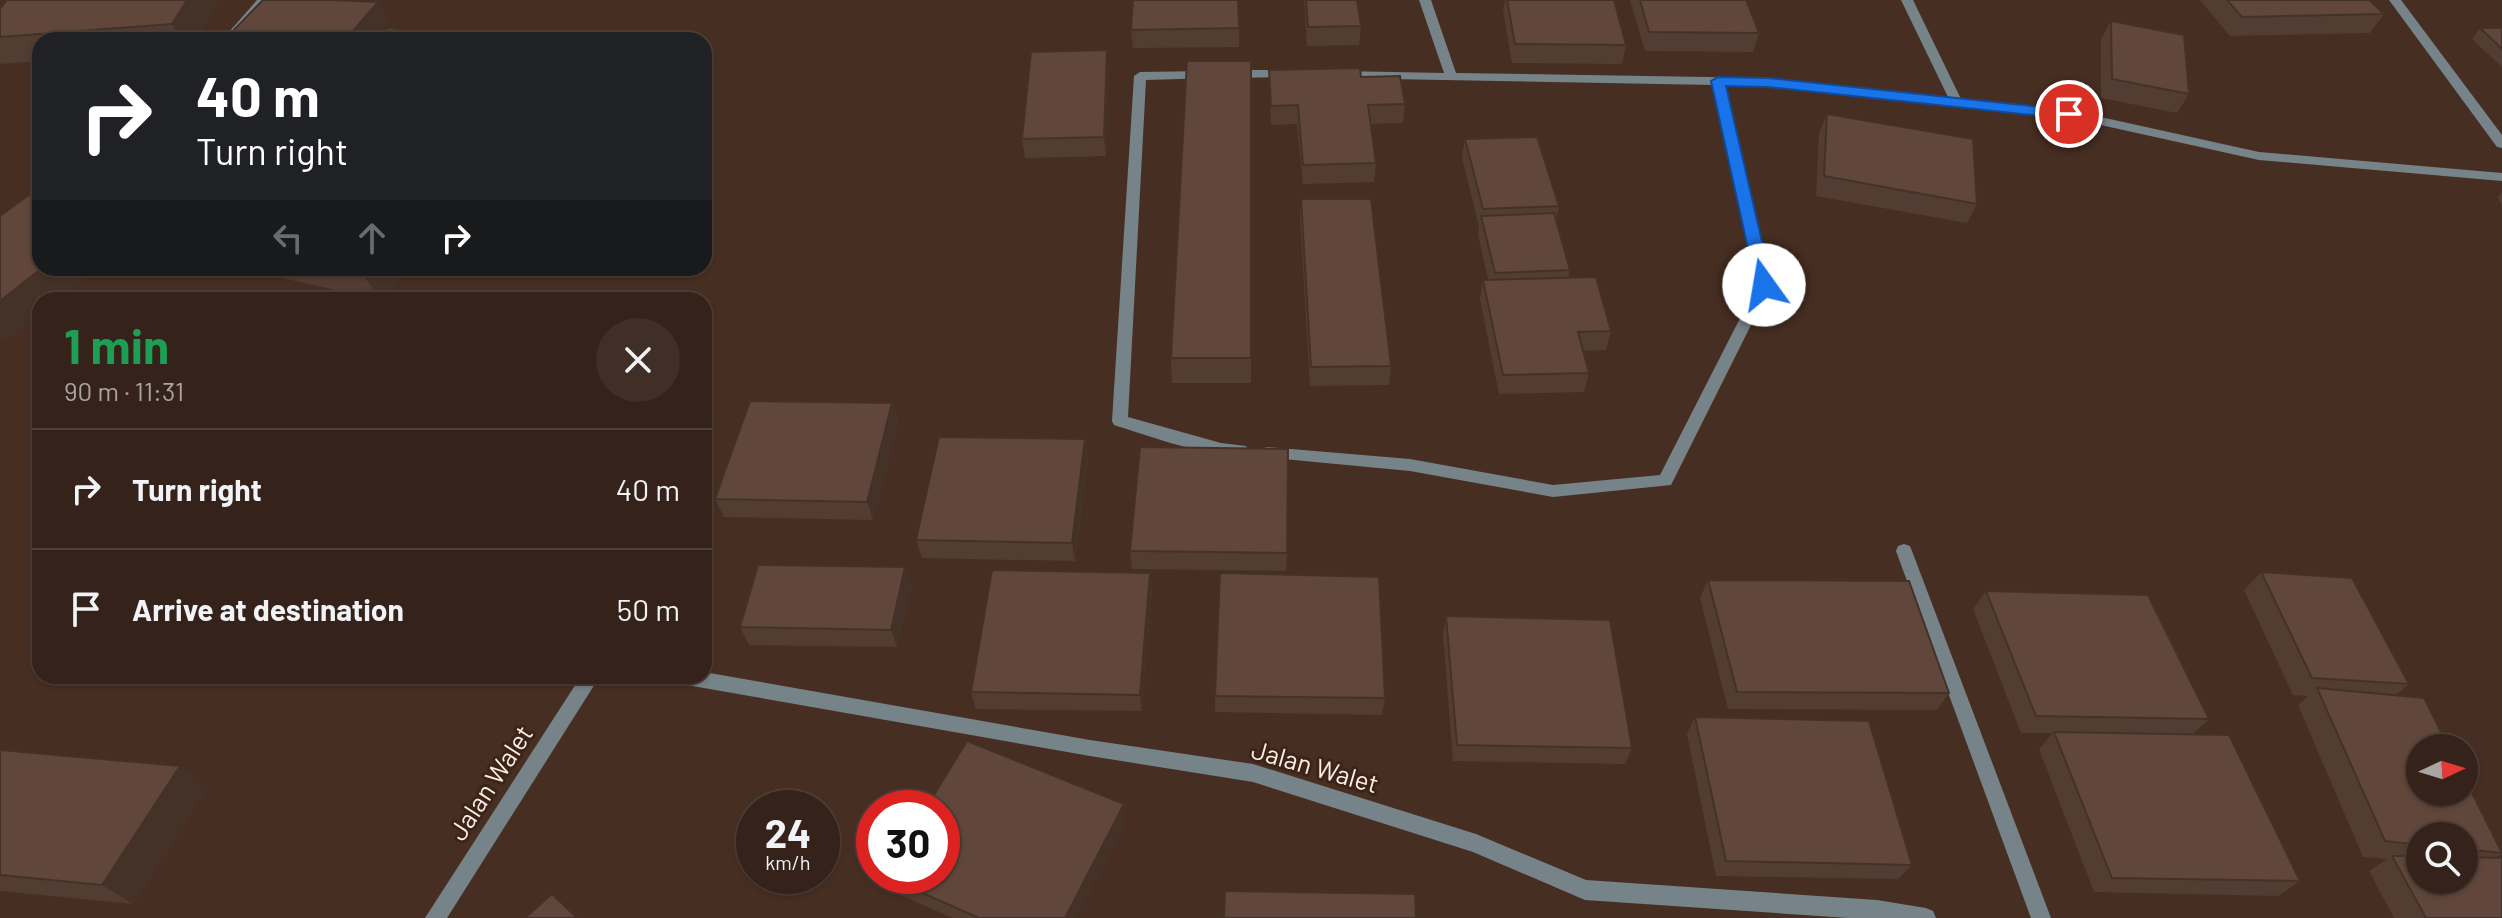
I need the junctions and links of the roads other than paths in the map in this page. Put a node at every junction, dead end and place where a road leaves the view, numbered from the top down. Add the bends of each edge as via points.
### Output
1 (263, 0) edge
2 (1425, 0) edge
3 (1907, 0) edge
4 (2395, 0) edge
5 (235, 32) edge
6 (1299, 74) edge
7 (1329, 74) edge
8 (1451, 77) junction
9 (1718, 81) junction
10 (1957, 104) junction
11 (2502, 144) edge
12 (2502, 177) edge
13 (1904, 551) dead end
14 (712, 681) edge
15 (586, 684) edge
16 (435, 918) edge
17 (1926, 918) edge
18 (2041, 918) edge

1 - 5 street
2 - 8 street
3 - 10 street
4 - 11 street
6 - 9 street via 1140,76 1120,421 1221,449 1410,465 1553,491 1665,481 1764,285
7 - 8 street
8 - 9 street
9 - 10 street
10 - 12 street via 2069,114 2259,156
13 - 18 street
14 - 17 street, Jalan Walet via 1253,773 1476,843 1585,890
15 - 16 street, Jalan Walet

